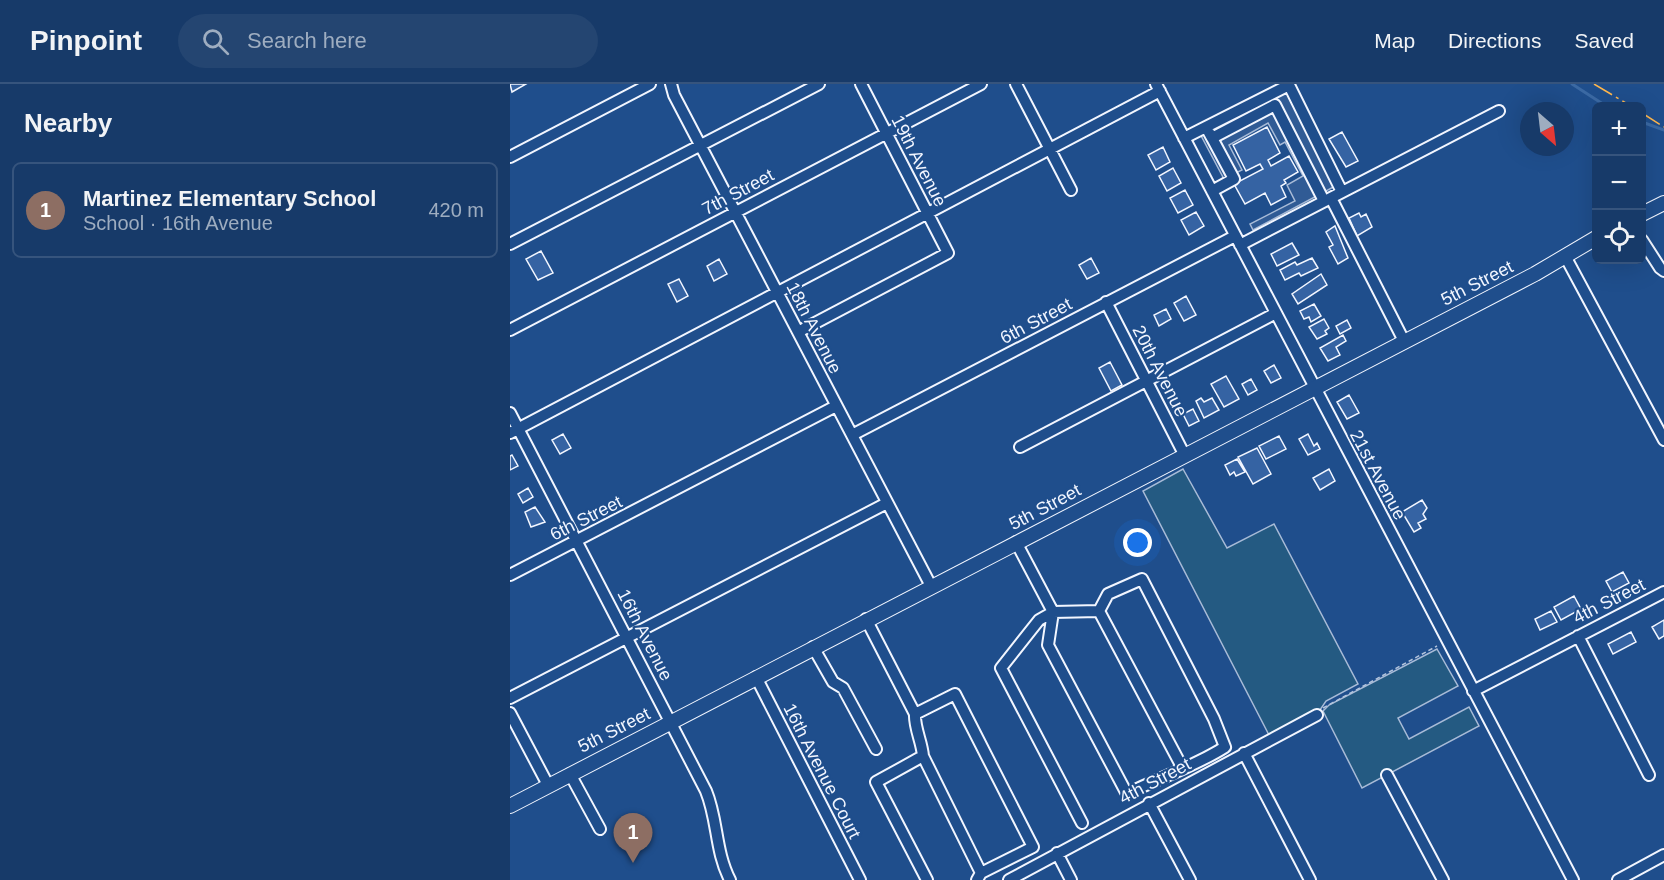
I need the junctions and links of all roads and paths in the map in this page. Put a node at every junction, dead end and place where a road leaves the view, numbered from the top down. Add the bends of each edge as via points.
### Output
1 (650, 84) edge
2 (671, 84) edge
3 (819, 84) edge
4 (861, 84) edge
5 (981, 84) edge
6 (1016, 84) edge
7 (1289, 85) edge
8 (1158, 88) edge
9 (1275, 105) junction
10 (1498, 111) dead end
11 (1206, 127) junction
12 (886, 133) junction
13 (1185, 138) junction
14 (1212, 138) junction
15 (1315, 138) junction
16 (700, 145) junction
17 (1049, 148) junction
18 (1297, 148) junction
19 (510, 157) edge
20 (1071, 190) dead end
21 (1212, 191) junction
22 (1342, 192) junction
23 (1327, 200) junction
24 (1663, 204) edge
25 (735, 212) junction
26 (1646, 212) edge
27 (927, 213) junction
28 (1237, 240) junction
29 (1592, 240) edge
30 (510, 244) edge
31 (1646, 247) edge
32 (1565, 256) junction
33 (1664, 271) edge
34 (778, 293) junction
35 (1106, 302) junction
36 (1276, 314) junction
37 (510, 330) edge
38 (798, 332) junction
39 (1404, 341) junction
40 (1146, 381) junction
41 (1314, 387) junction
42 (836, 406) junction
43 (510, 413) edge
44 (514, 431) edge
45 (852, 435) junction
46 (1664, 440) edge
47 (1020, 447) dead end
48 (1184, 454) junction
49 (887, 503) junction
50 (578, 540) junction
51 (1016, 542) junction
52 (510, 575) edge
53 (931, 586) junction
54 (1664, 592) edge
55 (1099, 611) junction
56 (1053, 612) junction
57 (866, 619) junction
58 (1578, 636) junction
59 (628, 638) junction
60 (1440, 645) dead end
61 (813, 648) junction
62 (756, 677) junction
63 (1473, 691) junction
64 (510, 698) edge
65 (510, 713) edge
66 (915, 714) junction
67 (1317, 715) joint
68 (671, 721) junction
69 (876, 749) dead end
70 (1244, 753) junction
71 (923, 756) junction
72 (1182, 767) junction
73 (570, 774) junction
74 (1387, 775) dead end
75 (1649, 775) dead end
76 (548, 786) junction
77 (1149, 803) junction
78 (510, 806) edge
79 (1082, 823) dead end
80 (600, 829) dead end
81 (1057, 853) junction
82 (1664, 855) edge
83 (979, 877) edge
84 (730, 880) edge
85 (860, 880) edge
86 (927, 880) edge
87 (1009, 880) edge
88 (1071, 880) edge
89 (1190, 880) edge
90 (1310, 880) edge
91 (1443, 880) edge
92 (1573, 880) edge
93 (1618, 880) edge

1 - 19 street
2 - 16 street, 18th Avenue
3 - 16 street
4 - 12 street, 19th Avenue
5 - 12 street, 7th Street
6 - 17 street
7 - 9 street
7 - 11 street
7 - 15 street
8 - 13 street, 21st Avenue
8 - 17 street
9 - 14 street
9 - 18 street
10 - 22 street, 6th Street
11 - 13 street
11 - 14 street
12 - 25 street, 7th Street
12 - 27 street, 19th Avenue
13 - 21 street, 21st Avenue
14 - 21 street via 1234,179
15 - 18 street
15 - 22 street
16 - 25 street, 18th Avenue
16 - 30 street
17 - 20 street
17 - 27 street
18 - 23 street
21 - 28 street, 21st Avenue
22 - 23 street, 6th Street
23 - 28 street, 6th Street
23 - 39 street
24 - 26 main road
25 - 34 street, 18th Avenue
25 - 37 street, 7th Street
27 - 34 street
27 - 38 street, 19th Avenue via 948,254
28 - 35 street, 6th Street
28 - 36 street, 21st Avenue
29 - 32 main road, 5th Street
31 - 33 street
32 - 39 main road, 5th Street
32 - 46 street
34 - 38 street, 18th Avenue
34 - 44 street
35 - 40 street, 20th Avenue
35 - 45 street, 6th Street
36 - 40 street
36 - 41 street, 21st Avenue
38 - 42 street, 18th Avenue
39 - 41 main road, 5th Street
40 - 47 street
40 - 48 street, 20th Avenue
41 - 48 main road, 5th Street
41 - 63 street, 21st Avenue
42 - 45 street, 18th Avenue
42 - 50 street, 6th Street
43 - 44 street, 16th Avenue
44 - 50 street, 16th Avenue
45 - 49 street, 18th Avenue
48 - 51 main road, 5th Street
49 - 53 street, 18th Avenue
49 - 59 street
50 - 52 street, 6th Street
50 - 59 street, 16th Avenue
51 - 53 main road, 5th Street
51 - 56 street
53 - 57 main road, 5th Street
54 - 58 street, 4th Street
55 - 56 street
55 - 72 street
55 - 72 street via 1108,594 1142,579 1225,747 1195,765
56 - 72 street via 1048,645 1127,794
56 - 79 street via 1039,620 1001,668
57 - 61 main road, 5th Street
57 - 66 street
58 - 63 street, 4th Street
58 - 75 street
59 - 64 street
59 - 68 street, 16th Avenue
60 - 67 path via 1327,704
61 - 62 main road, 5th Street
61 - 69 street via 833,682 843,688
62 - 68 main road, 5th Street
62 - 85 street, 16th Avenue Court
63 - 92 street, 21st Avenue
65 - 76 street
66 - 71 street
66 - 83 street via 955,694 1033,847
67 - 70 street, 4th Street
68 - 73 main road, 5th Street
68 - 84 street, 16th Avenue via 709,798 718,851
70 - 77 street, 4th Street
70 - 90 street
71 - 83 street
71 - 86 street via 876,782
73 - 76 main road, 5th Street
73 - 80 street
74 - 91 street
76 - 78 main road, 5th Street
77 - 81 street, 4th Street
77 - 89 street
81 - 87 street, 4th Street
81 - 88 street
82 - 93 street

